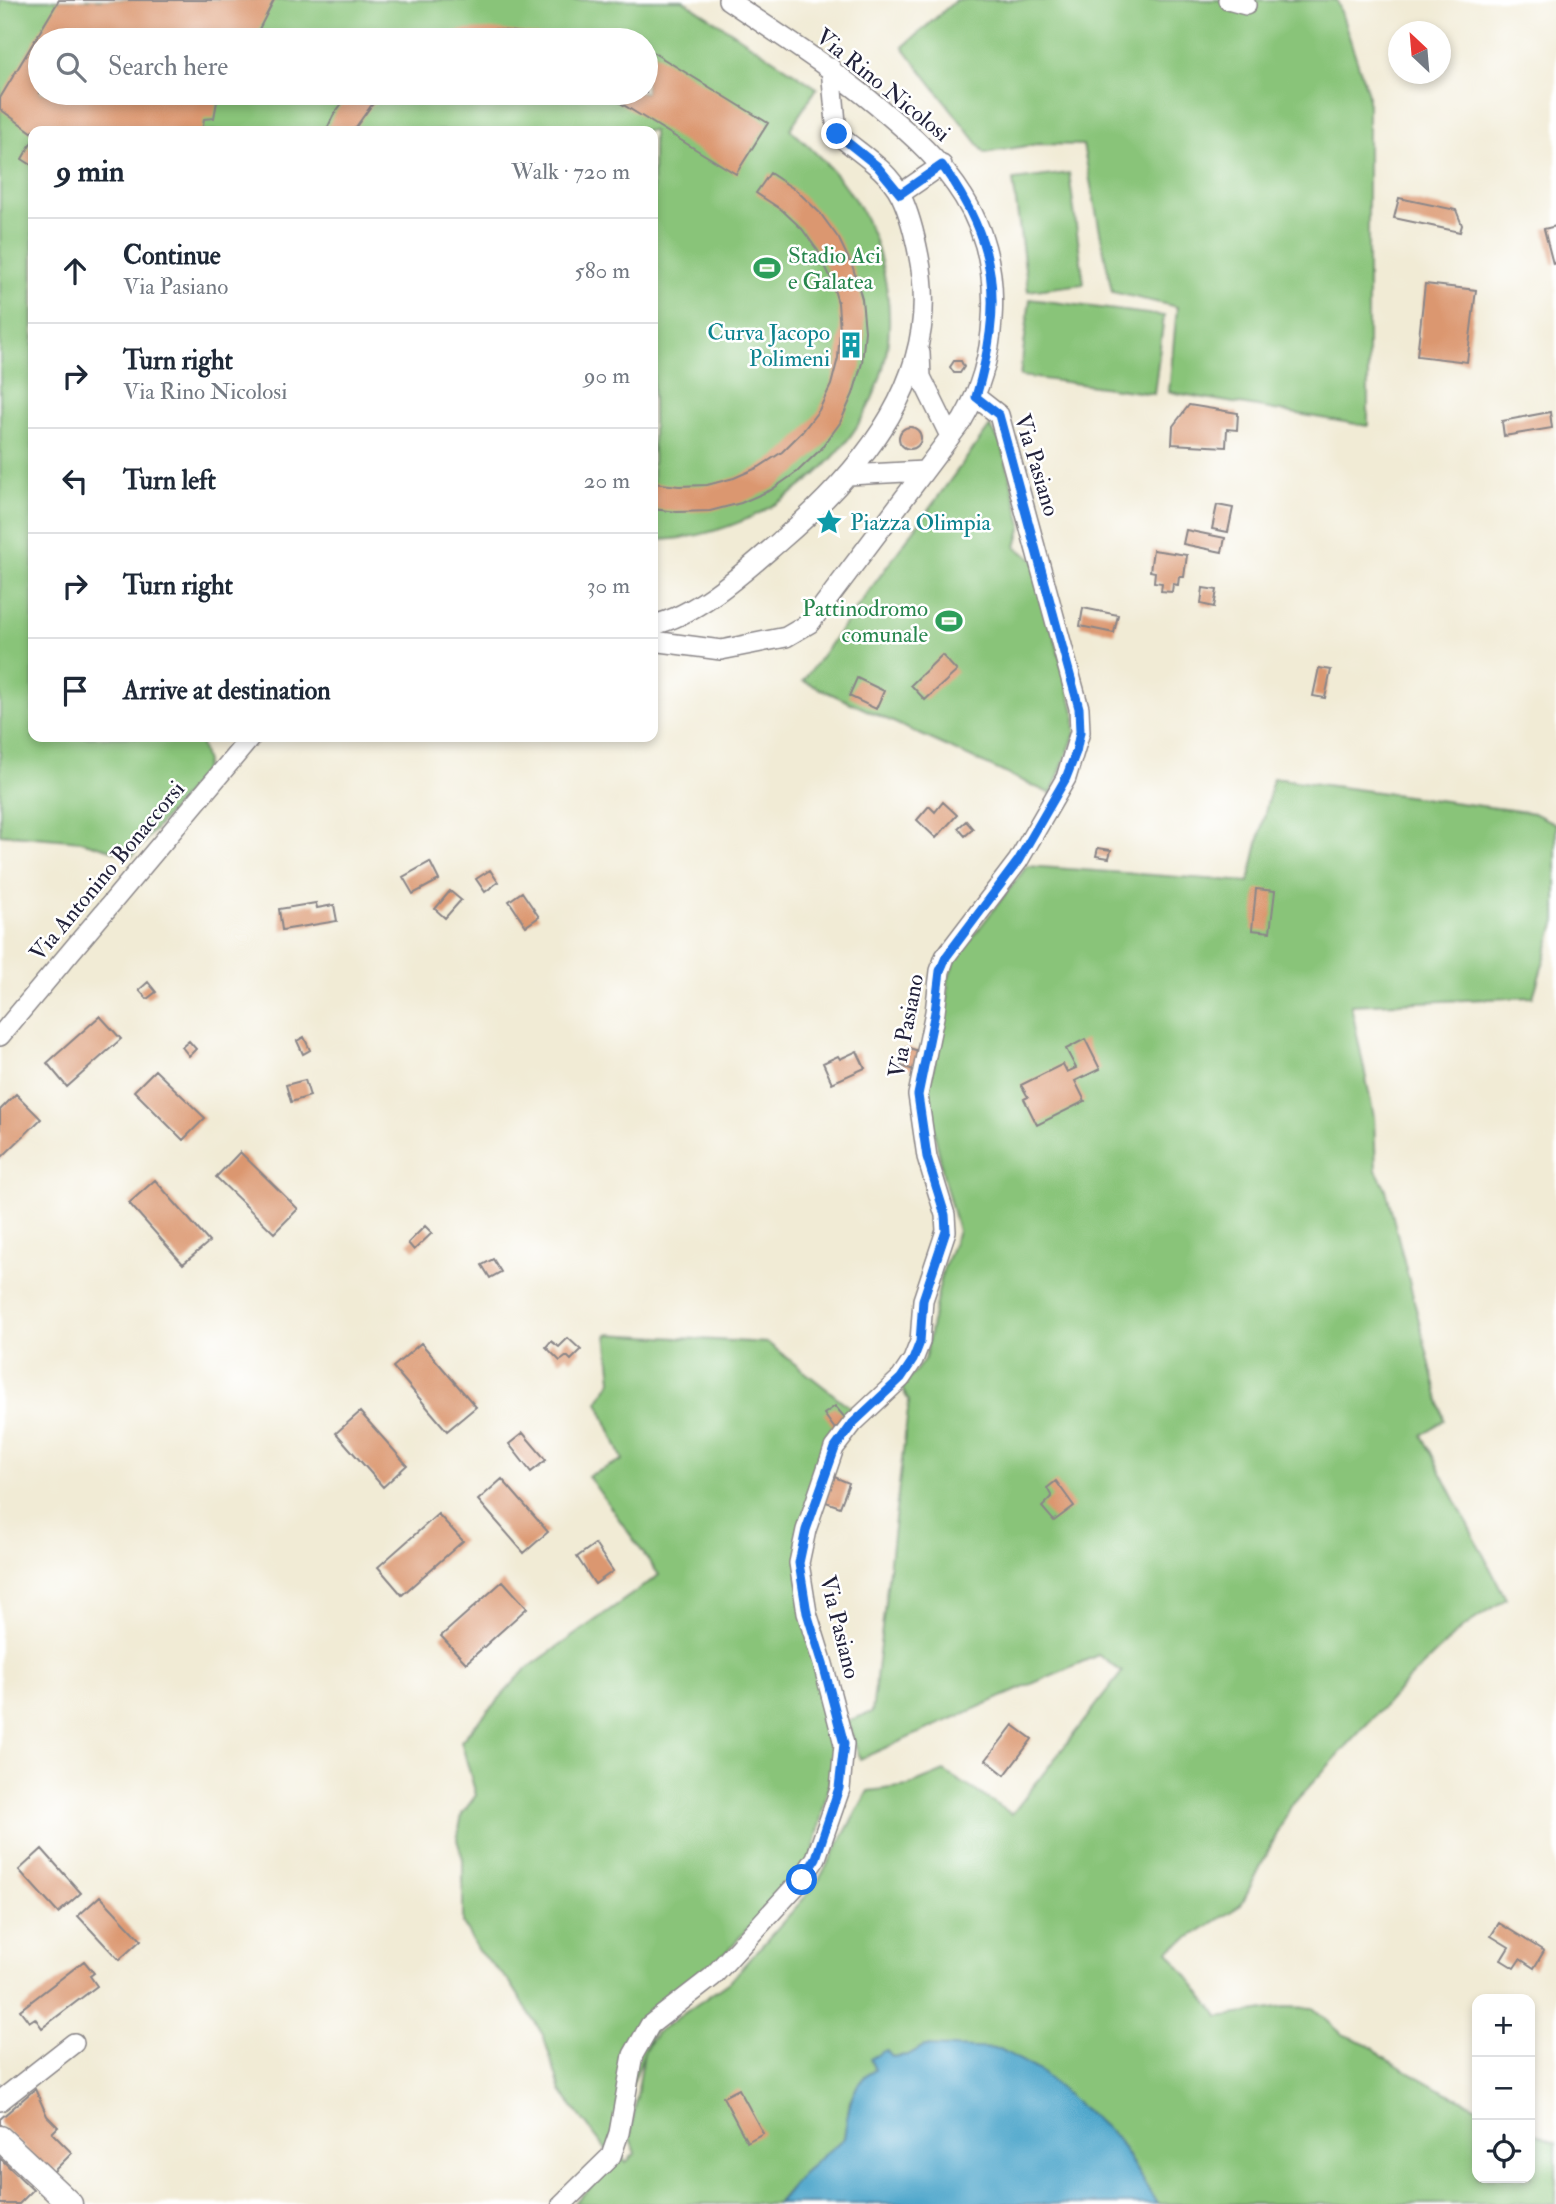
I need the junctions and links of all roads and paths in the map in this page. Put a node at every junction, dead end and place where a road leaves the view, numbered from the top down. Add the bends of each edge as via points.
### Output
1 (728, 0) edge
2 (831, 68) junction
3 (942, 165) junction
4 (900, 194) junction
5 (919, 342) junction
6 (976, 397) junction
7 (950, 436) junction
8 (924, 471) junction
9 (849, 474) junction
10 (658, 623) edge
11 (658, 642) edge
12 (247, 742) edge
13 (0, 1036) edge
14 (74, 2043) dead end
15 (0, 2102) edge
16 (0, 2138) edge
17 (70, 2204) edge
18 (562, 2204) edge

1 - 2 street, Via Rino Nicolosi
2 - 3 street, Via Rino Nicolosi via 913,135
2 - 4 street via 837,134 877,166
3 - 4 street
3 - 6 street, Via Rino Nicolosi via 964,195 981,231 991,270 991,340
4 - 5 street via 922,273 925,308
5 - 7 street via 921,377
5 - 9 street via 891,415
6 - 7 street, Via Rino Nicolosi
6 - 18 street, Via Pasiano via 999,415 1079,708 1080,732 1066,778 1018,861 940,971 918,1095 927,1157 946,1231 923,1300 920,1342 901,1378 853,1423 835,1448 806,1530 799,1563 807,1613 844,1744 839,1788 816,1858 802,1880 712,1977 650,2025 633,2054 611,2156
7 - 8 street, Via Rino Nicolosi
8 - 9 street
8 - 11 street, Via Rino Nicolosi via 810,623 786,637 721,650
9 - 10 street via 833,494 737,578 693,607
12 - 13 street, Via Antonino Bonaccorsi
14 - 15 street
16 - 17 street

